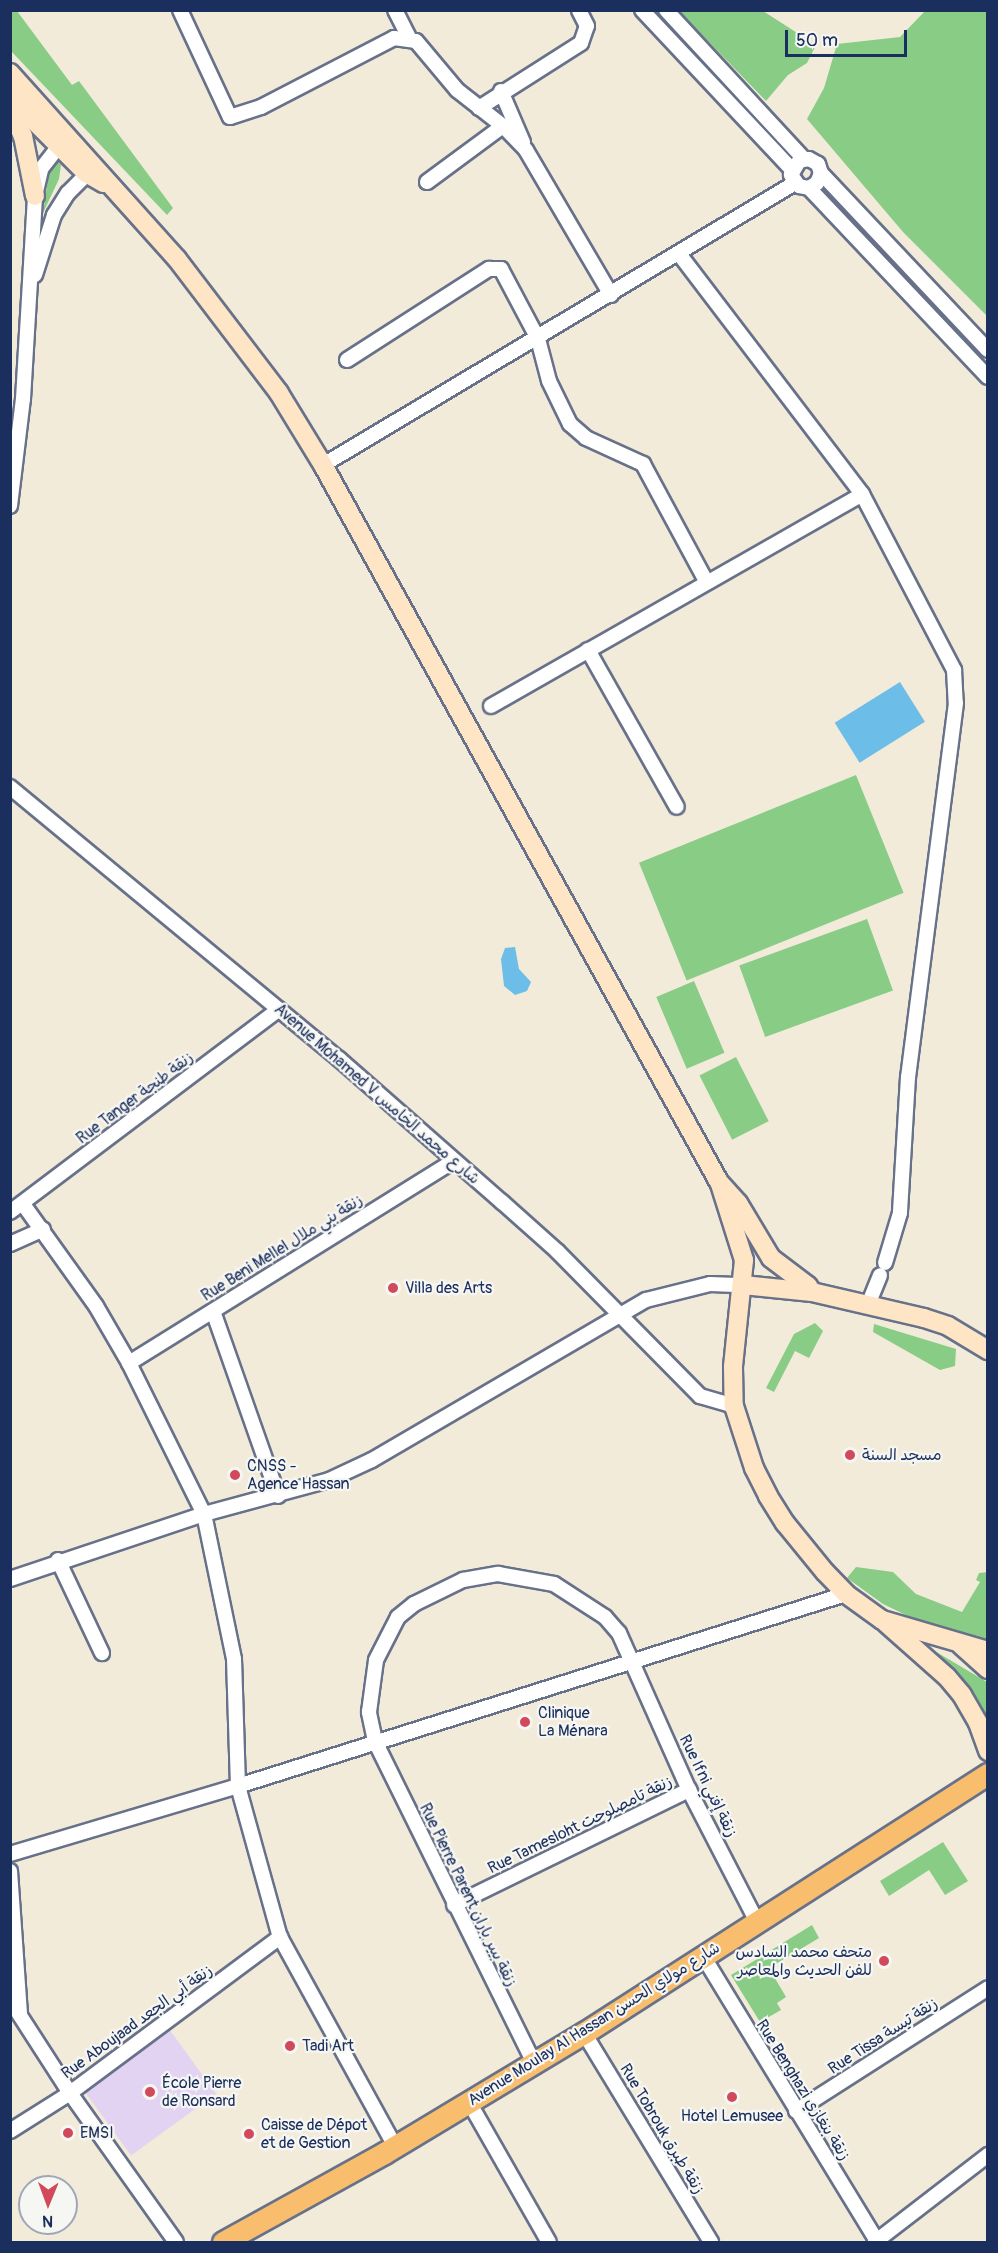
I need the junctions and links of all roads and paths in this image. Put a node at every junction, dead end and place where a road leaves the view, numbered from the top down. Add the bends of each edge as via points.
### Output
1 (180, 10) edge
2 (395, 10) edge
3 (579, 10) edge
4 (642, 10) edge
5 (666, 10) edge
6 (409, 38) junction
7 (10, 73) edge
8 (501, 91) junction
9 (10, 97) edge
10 (10, 106) edge
11 (479, 108) junction
12 (504, 126) junction
13 (63, 141) junction
14 (526, 150) junction
15 (804, 159) junction
16 (91, 170) junction
17 (821, 173) junction
18 (799, 180) junction
19 (427, 182) dead end
20 (35, 196) junction
21 (680, 255) junction
22 (30, 288) junction
23 (611, 295) junction
24 (538, 339) junction
25 (987, 350) edge
26 (347, 360) dead end
27 (987, 377) edge
28 (23, 399) junction
29 (10, 409) edge
30 (323, 465) junction
31 (862, 494) junction
32 (10, 506) edge
33 (706, 581) junction
34 (588, 650) junction
35 (491, 706) dead end
36 (10, 787) edge
37 (677, 807) dead end
38 (279, 1009) junction
39 (453, 1161) junction
40 (719, 1182) junction
41 (23, 1204) junction
42 (10, 1212) edge
43 (43, 1229) junction
44 (10, 1244) edge
45 (743, 1285) junction
46 (812, 1292) junction
47 (868, 1305) junction
48 (213, 1311) junction
49 (618, 1315) junction
50 (987, 1350) edge
51 (129, 1364) junction
52 (734, 1406) junction
53 (278, 1496) junction
54 (204, 1514) junction
55 (58, 1560) junction
56 (10, 1579) edge
57 (846, 1594) junction
58 (882, 1620) junction
59 (957, 1642) junction
60 (987, 1651) edge
61 (102, 1653) dead end
62 (633, 1662) junction
63 (987, 1669) edge
64 (375, 1741) junction
65 (987, 1751) edge
66 (987, 1774) edge
67 (238, 1786) junction
68 (689, 1790) junction
69 (10, 1854) edge
70 (10, 1870) edge
71 (454, 1905) junction
72 (757, 1922) junction
73 (280, 1937) junction
74 (703, 1956) junction
75 (987, 1988) edge
76 (10, 2000) edge
77 (20, 2013) junction
78 (584, 2032) junction
79 (534, 2063) junction
80 (70, 2092) junction
81 (470, 2102) junction
82 (796, 2111) junction
83 (10, 2132) edge
84 (395, 2146) junction
85 (987, 2155) edge
86 (176, 2242) edge
87 (223, 2242) edge
88 (549, 2242) edge
89 (711, 2242) edge
90 (876, 2242) edge

1 - 6 street via 230,117 261,107 394,38
2 - 6 street
3 - 8 street via 587,26 581,43
4 - 18 street
5 - 15 street
6 - 11 street
7 - 13 main road
8 - 11 street
8 - 14 street
9 - 13 main road
10 - 20 main road via 23,136
11 - 12 street
12 - 14 street
12 - 19 street
13 - 16 main road
13 - 20 street via 41,170
14 - 23 street
15 - 17 street via 814,161
15 - 18 street
16 - 22 street via 54,215
16 - 30 main road via 108,184 229,323
17 - 18 street via 818,183
17 - 25 street
18 - 21 street
18 - 27 street
20 - 22 street
21 - 23 street
21 - 31 street
22 - 28 street
23 - 24 street
24 - 26 street via 504,272 494,267
24 - 30 street
24 - 33 street via 549,381 570,424 586,438 643,464
28 - 29 street
28 - 32 street
30 - 40 main road
31 - 33 street
31 - 47 street via 947,654 956,687 908,1077 900,1213
33 - 34 street
34 - 35 street
34 - 37 street
36 - 38 street, Avenue Mohamed V شارع محمد الخامس
38 - 39 street, Avenue Mohamed V شارع محمد الخامس
38 - 41 street, Rue Tanger زنقة طنجة
39 - 48 street, Rue Beni Mellel زنقة بني ملال
39 - 49 street, Avenue Mohamed V شارع محمد الخامس via 556,1251
40 - 45 main road via 742,1247
40 - 46 main road via 738,1203 771,1258
41 - 42 street, Rue Tanger زنقة طنجة
41 - 43 street
43 - 44 street
43 - 51 street
45 - 46 main road
45 - 49 street via 677,1290
45 - 52 main road via 733,1367
46 - 47 main road
47 - 50 main road via 948,1326
48 - 51 street, Rue Beni Mellel زنقة بني ملال
48 - 53 street
49 - 52 street, Avenue Mohamed V شارع محمد الخامس via 700,1395
49 - 53 street via 372,1460 329,1480
51 - 54 street
52 - 57 main road via 754,1468 768,1496 804,1548
53 - 54 street
54 - 55 street
54 - 67 street via 234,1659
55 - 56 street
55 - 61 street
57 - 58 main road
57 - 62 street
58 - 59 main road
58 - 65 main road via 962,1695 978,1723
59 - 60 main road
59 - 63 main road
62 - 64 street
62 - 64 street, Rue Ifni زنقة إفني via 619,1633 605,1617 554,1584 498,1574 463,1580 414,1604 399,1617 381,1643 370,1699
62 - 68 street, Rue Ifni زنقة إفني
64 - 67 street
64 - 71 street, Rue Pierre Parent زنقة بيير باران
66 - 72 main road, Avenue Moulay Al Hassan شارع مولاي الحسن
67 - 69 street
67 - 73 street
68 - 71 street, Rue Tamesloht زنقة تامصلوحت
68 - 72 street, Rue Ifni زنقة إفني
70 - 77 street
71 - 79 street, Rue Pierre Parent زنقة بيير باران
72 - 74 main road, Avenue Moulay Al Hassan شارع مولاي الحسن
73 - 80 street, Rue Aboujaad زنقة أبي الجعد
73 - 84 street
74 - 78 main road, Avenue Moulay Al Hassan شارع مولاي الحسن
74 - 82 street, Rue Benghazi زنقة بنغازي
75 - 82 street, Rue Tissa زنقة تيسة
76 - 77 street
77 - 80 street
78 - 79 main road, Avenue Moulay Al Hassan شارع مولاي الحسن
78 - 89 street, Rue Tobrouk زنقة طبرق
79 - 81 main road, Avenue Moulay Al Hassan شارع مولاي الحسن
80 - 83 street, Rue Aboujaad زنقة أبي الجعد
80 - 86 street
81 - 84 main road, Avenue Moulay Al Hassan شارع مولاي الحسن
81 - 88 street
82 - 90 street, Rue Benghazi زنقة بنغازي
84 - 87 main road, Avenue Moulay Al Hassan شارع مولاي الحسن
85 - 90 street

